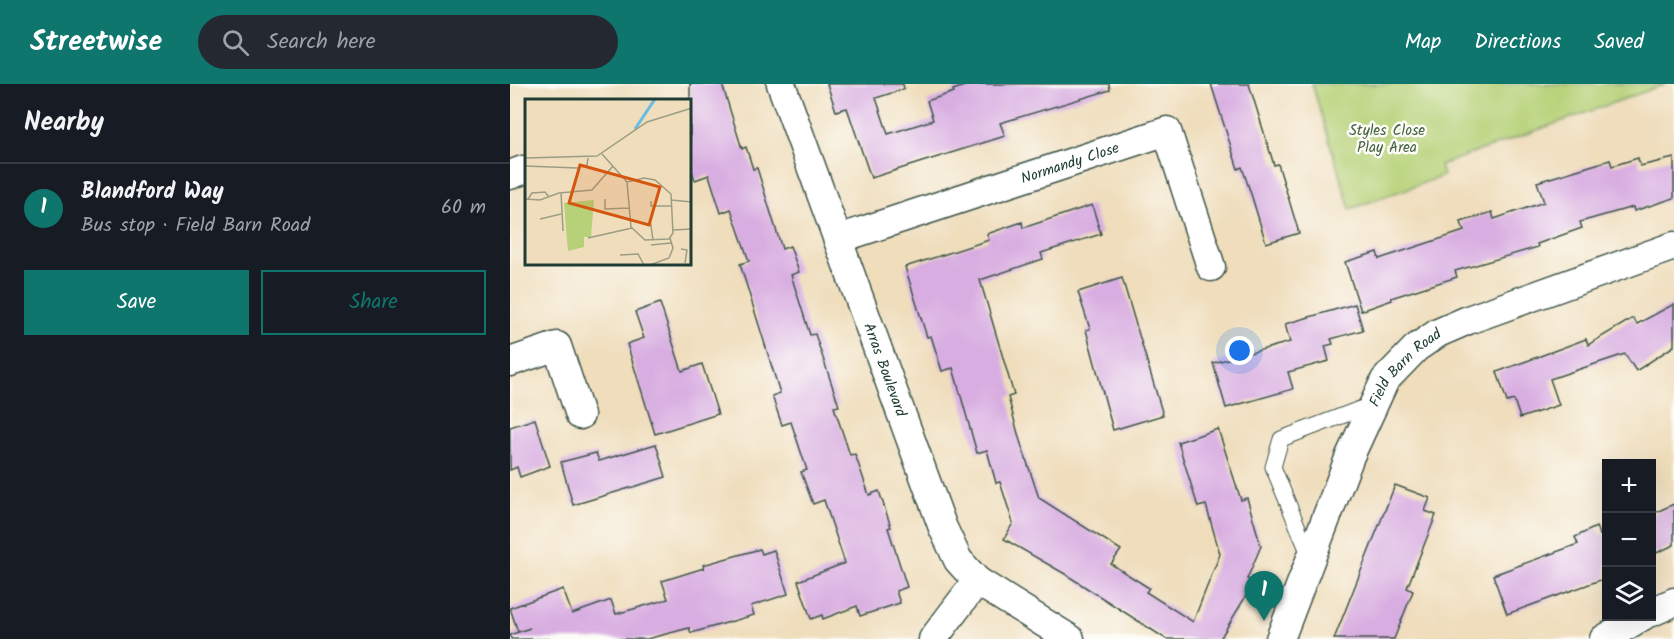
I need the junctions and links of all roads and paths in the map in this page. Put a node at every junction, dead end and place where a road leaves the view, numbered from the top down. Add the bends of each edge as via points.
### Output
1 (780, 84) edge
2 (838, 239) junction
3 (1674, 246) edge
4 (1210, 267) dead end
5 (510, 362) edge
6 (1373, 404) junction
7 (580, 415) dead end
8 (1311, 559) junction
9 (977, 581) junction
10 (1674, 602) edge
11 (1656, 610) edge
12 (1635, 621) edge
13 (933, 639) edge
14 (1070, 639) edge
15 (1280, 639) edge
16 (1604, 639) edge

1 - 2 street, Arras Boulevard
2 - 4 street, Normandy Close via 1167,132
2 - 9 street, Arras Boulevard via 943,528 958,560
3 - 6 street, Field Barn Road via 1438,333 1400,363 1385,380
5 - 7 street via 556,346
6 - 8 street, Field Barn Road
6 - 8 lane via 1281,439 1273,468
8 - 15 street, Field Barn Road
9 - 13 street
9 - 14 street, Arras Boulevard
10 - 11 street
12 - 16 street

